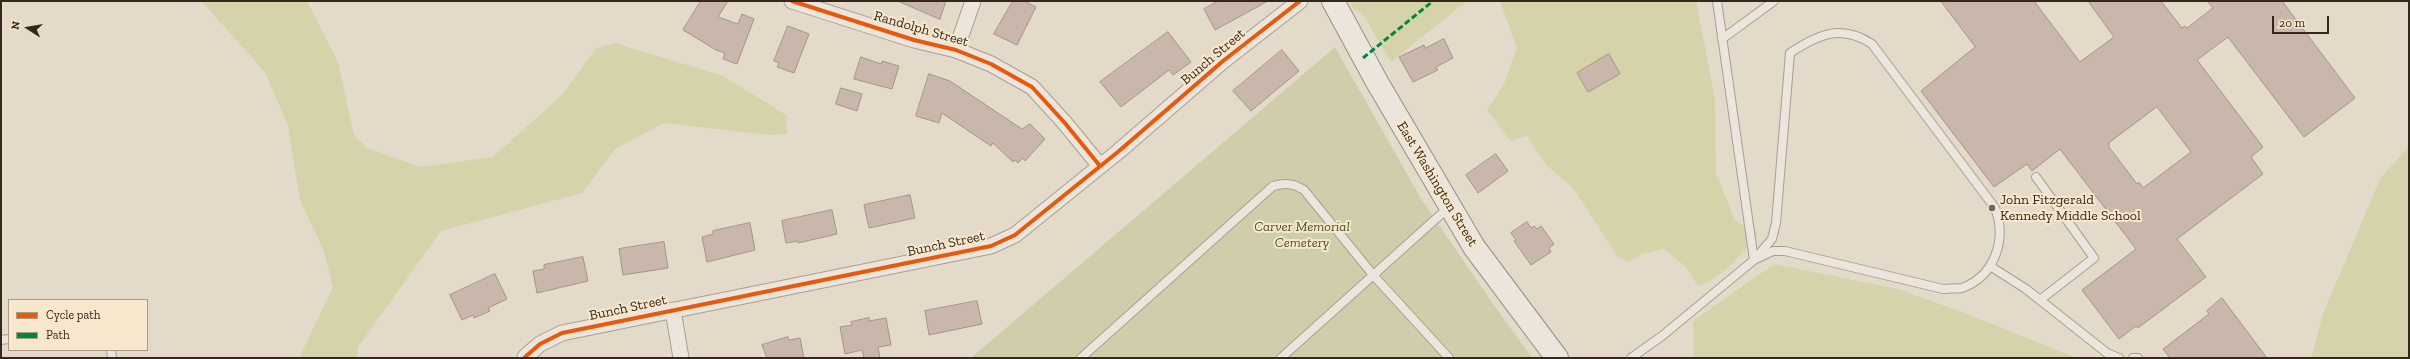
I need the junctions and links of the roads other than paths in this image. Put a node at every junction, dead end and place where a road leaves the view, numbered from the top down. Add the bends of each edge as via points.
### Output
1 (792, 1) edge
2 (973, 1) edge
3 (1300, 1) edge
4 (1333, 1) edge
5 (1717, 1) edge
6 (1774, 1) edge
7 (1722, 39) junction
8 (956, 50) junction
9 (1100, 166) junction
10 (2036, 177) dead end
11 (1449, 207) junction
12 (1754, 260) junction
13 (1990, 266) junction
14 (1374, 276) junction
15 (2040, 300) junction
16 (672, 310) junction
17 (525, 357) edge
18 (681, 358) edge
19 (1081, 358) edge
20 (1281, 358) edge
21 (1449, 358) edge
22 (1557, 358) edge
23 (1631, 358) edge
24 (2120, 358) edge
25 (2134, 358) edge
26 (2138, 358) edge

1 - 8 street, Randolph Street via 914,40
2 - 8 street
3 - 9 street, Bunch Street via 1223,61
4 - 11 main road, East Washington Street
5 - 7 lane
6 - 7 lane
7 - 12 lane
8 - 9 street, Randolph Street via 991,64 1032,88
9 - 16 street, Bunch Street via 1015,235 991,246 782,290
10 - 15 lane via 2094,258
11 - 14 lane
11 - 22 main road, East Washington Street via 1474,247
12 - 13 lane via 1773,251 1785,251 1943,289 1961,288 1984,275
12 - 13 lane via 1772,239 1776,224 1790,53 1827,34 1841,31 1872,44 1995,208 2000,220 2000,234
12 - 23 lane via 1662,336
13 - 15 lane
14 - 19 lane via 1304,190 1285,183 1273,186
14 - 20 lane
14 - 21 lane
15 - 24 lane via 2107,352
16 - 17 street, Bunch Street via 562,333 540,344
16 - 18 street
25 - 26 lane

